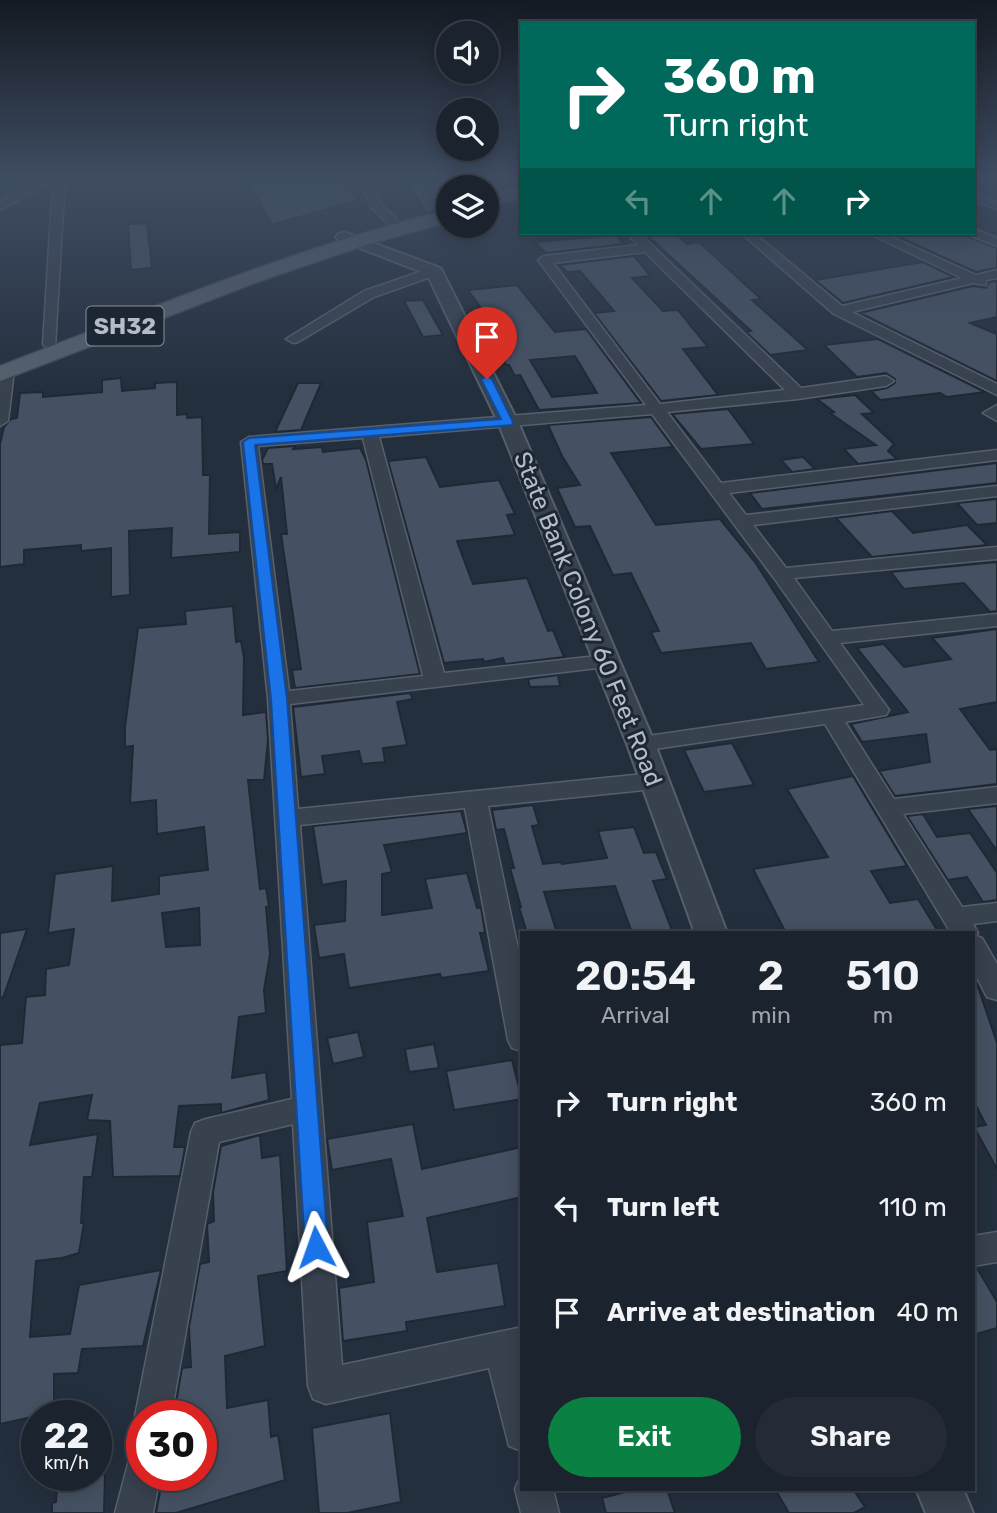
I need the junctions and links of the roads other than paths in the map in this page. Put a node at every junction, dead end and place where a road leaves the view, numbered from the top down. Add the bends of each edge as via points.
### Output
1 (52, 248) edge
2 (321, 248) edge
3 (329, 248) edge
4 (373, 248) edge
5 (648, 248) joint
6 (764, 248) edge
7 (906, 248) edge
8 (434, 271) junction
9 (997, 274) edge
10 (977, 280) junction
11 (997, 289) edge
12 (839, 311) junction
13 (293, 339) dead end
14 (50, 344) junction
15 (2, 370) edge
16 (886, 381) dead end
17 (997, 390) edge
18 (798, 394) junction
19 (655, 407) junction
20 (997, 410) edge
21 (997, 416) edge
22 (0, 421) edge
23 (508, 422) junction
24 (370, 433) junction
25 (997, 454) edge
26 (717, 489) junction
27 (997, 491) edge
28 (741, 521) junction
29 (997, 553) edge
30 (781, 574) junction
31 (997, 620) edge
32 (827, 638) junction
33 (606, 661) junction
34 (435, 681) junction
35 (279, 699) junction
36 (831, 717) junction
37 (640, 744) junction
38 (654, 781) junction
39 (997, 795) edge
40 (475, 800) junction
41 (887, 808) junction
42 (287, 818) junction
43 (997, 912) edge
44 (960, 925) edge
45 (710, 931) edge
46 (976, 955) edge
47 (997, 989) edge
48 (520, 1030) edge
49 (307, 1108) junction
50 (997, 1247) edge
51 (975, 1251) edge
52 (512, 1346) edge
53 (156, 1400) edge
54 (520, 1416) edge
55 (138, 1491) edge
56 (534, 1491) edge
57 (940, 1491) edge
58 (134, 1513) edge
59 (540, 1513) edge
60 (950, 1513) edge

1 - 14 street
2 - 14 main road, SH32 via 237,272
3 - 15 main road, SH32
4 - 8 street
5 - 18 street
5 - 19 street via 544,260
6 - 12 street
7 - 10 street
8 - 13 street via 369,294
8 - 23 street, State Bank Colony 60 Feet Road
9 - 10 street
10 - 11 street
10 - 12 street
12 - 17 street
14 - 15 main road, SH32
15 - 22 street
16 - 18 street
18 - 19 street
19 - 23 street
19 - 26 street
20 - 21 street via 991,413
23 - 24 street
23 - 33 street, State Bank Colony 60 Feet Road
24 - 34 street
24 - 35 street via 249,442
25 - 26 street
26 - 28 street
27 - 28 street
28 - 30 street
29 - 30 street
30 - 32 street
31 - 32 street
32 - 36 street via 878,710
33 - 34 street
33 - 37 street, State Bank Colony 60 Feet Road
34 - 35 street
35 - 42 street
36 - 37 street
36 - 41 street
37 - 38 street, State Bank Colony 60 Feet Road
38 - 40 street
38 - 45 street, State Bank Colony 60 Feet Road
39 - 41 street
40 - 42 street
40 - 48 street
41 - 44 street
42 - 49 street
43 - 44 street
46 - 47 street
49 - 52 street via 326,1387
49 - 53 street via 206,1132
50 - 51 street
52 - 54 street
55 - 58 street
56 - 59 street
57 - 60 street

